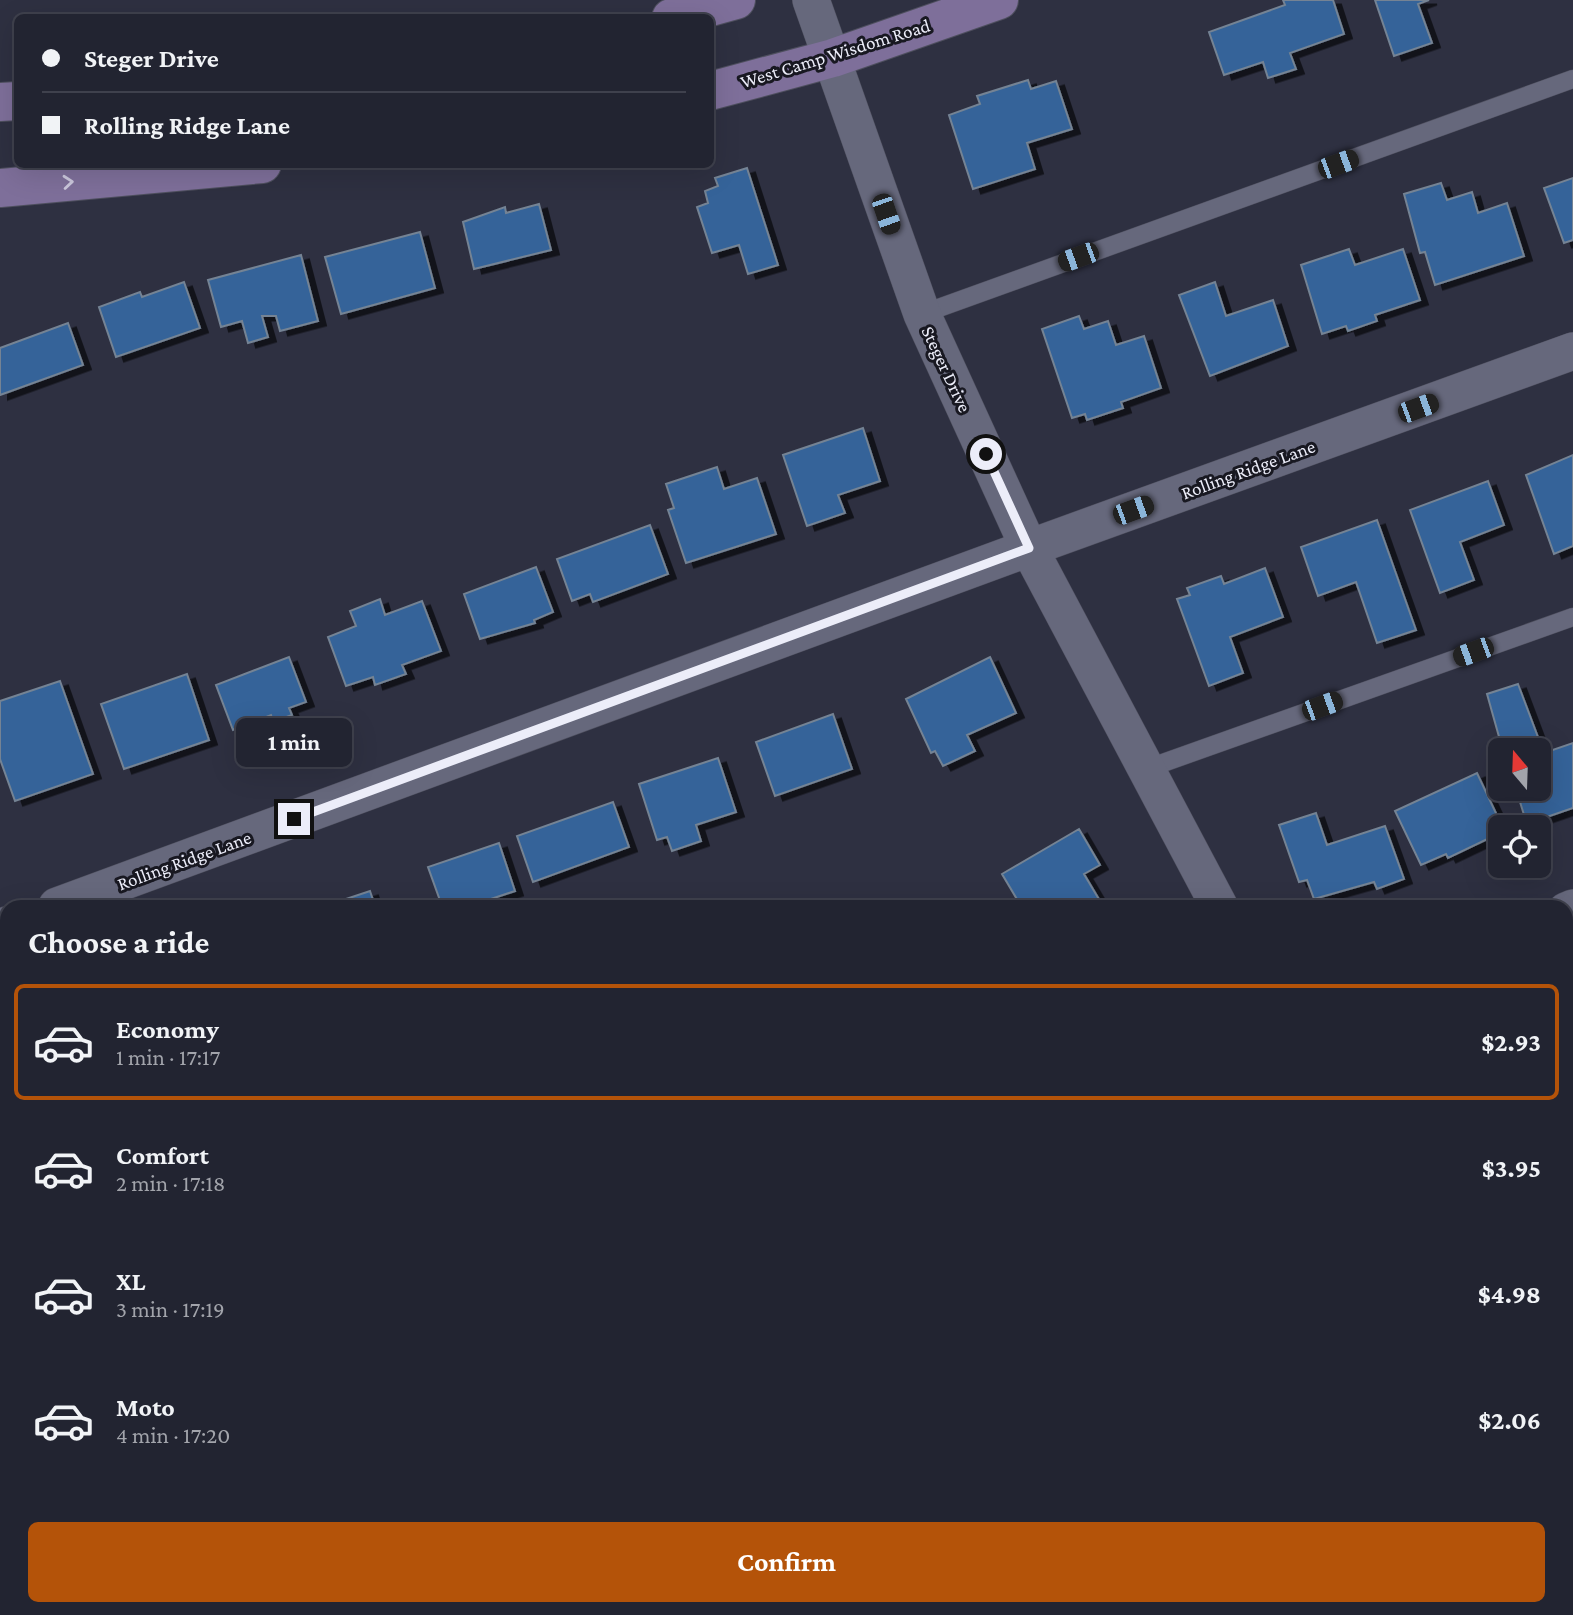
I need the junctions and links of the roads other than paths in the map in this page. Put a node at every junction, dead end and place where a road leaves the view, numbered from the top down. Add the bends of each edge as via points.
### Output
1 (736, 0) edge
2 (811, 0) edge
3 (999, 0) edge
4 (685, 14) edge
5 (833, 58) junction
6 (1573, 79) edge
7 (714, 89) edge
8 (218, 168) edge
9 (0, 188) edge
10 (922, 314) junction
11 (1573, 351) edge
12 (1029, 548) junction
13 (1573, 617) edge
14 (1146, 769) junction
15 (73, 900) edge
16 (1216, 900) edge

1 - 4 main road
2 - 5 street, Steger Drive
3 - 5 main road, West Camp Wisdom Road
5 - 7 main road, West Camp Wisdom Road
5 - 10 street, Steger Drive
6 - 10 lane
9 -> 8 main road
10 - 12 street, Steger Drive
11 - 12 street, Rolling Ridge Lane
12 - 14 street, Steger Drive
12 - 15 street, Rolling Ridge Lane
13 - 14 lane
14 - 16 street, Steger Drive

